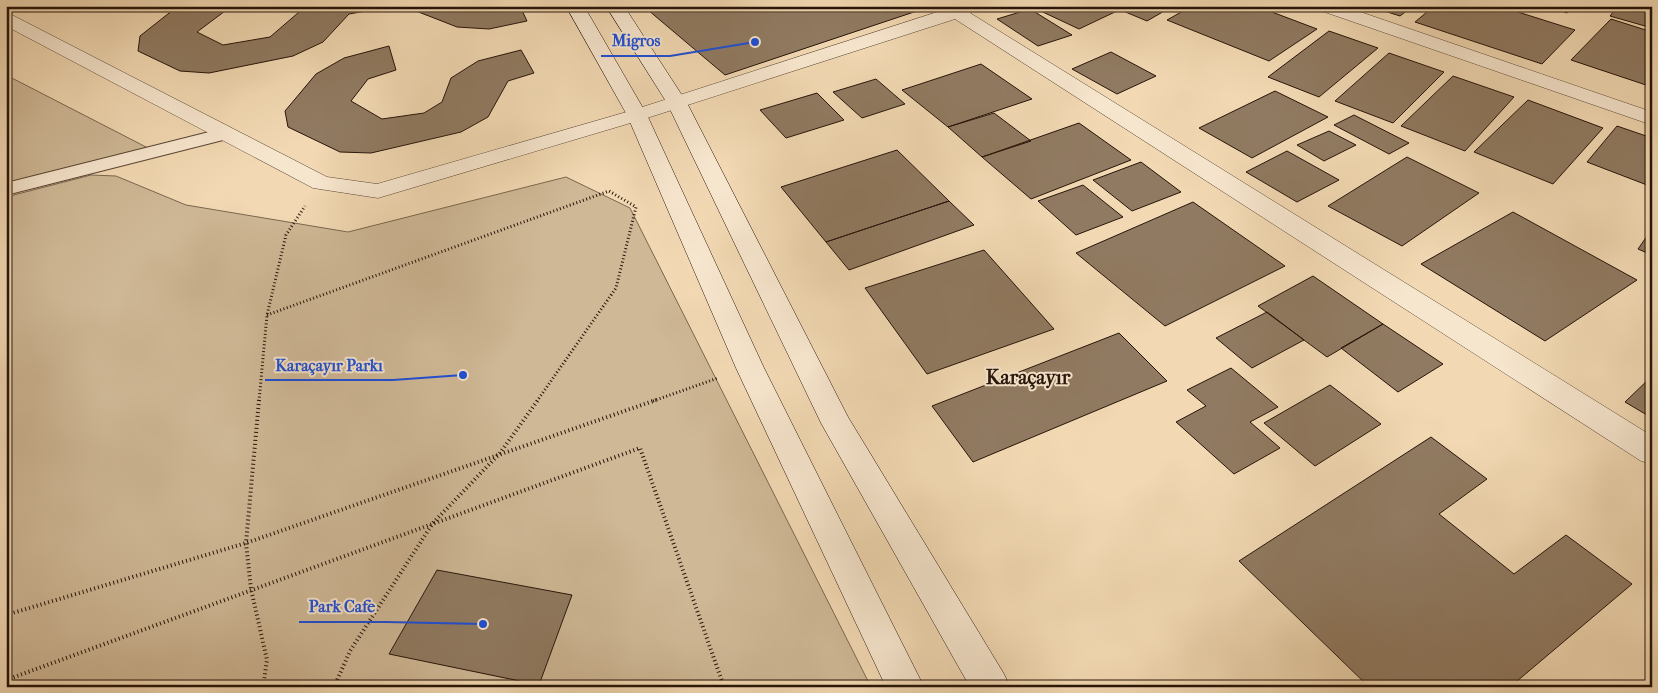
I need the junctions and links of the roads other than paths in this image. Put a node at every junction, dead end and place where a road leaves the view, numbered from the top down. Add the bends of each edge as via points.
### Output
1 (575, 6) edge
2 (615, 6) edge
3 (1325, 6) edge
4 (964, 9) edge
5 (6, 19) edge
6 (677, 103) junction
7 (637, 115) junction
8 (1652, 119) edge
9 (225, 134) junction
10 (6, 190) edge
11 (1652, 452) edge
12 (905, 687) edge
13 (991, 687) edge

1 - 7 street
2 - 6 street
3 - 8 street
4 - 6 street
4 - 11 street
5 - 9 street
6 - 7 street
6 - 13 street via 836,423
7 - 9 street via 378,191 321,183
7 - 12 street via 750,368
9 - 10 street

